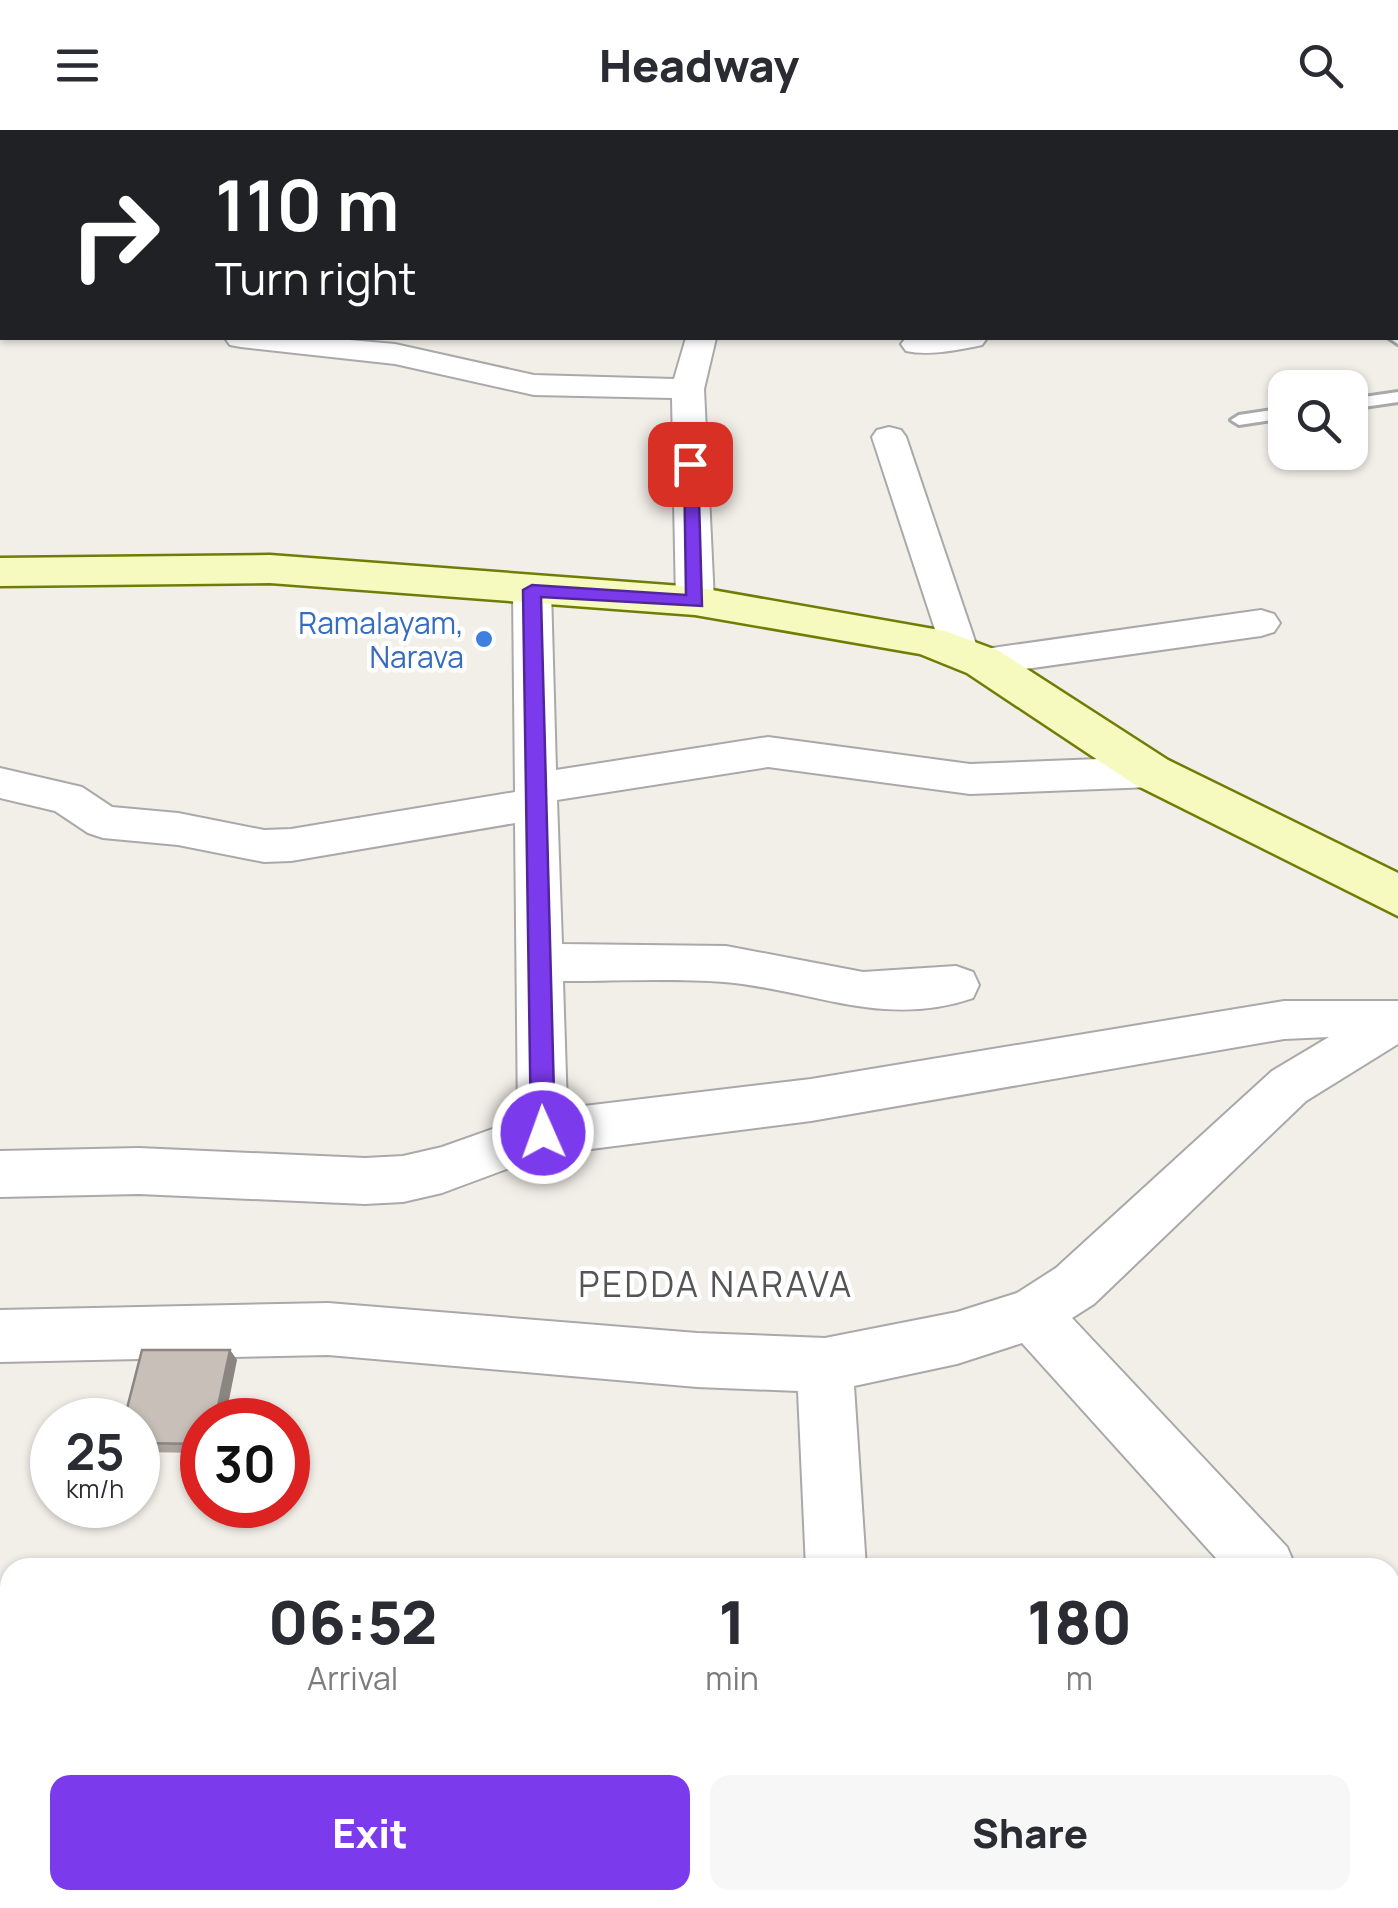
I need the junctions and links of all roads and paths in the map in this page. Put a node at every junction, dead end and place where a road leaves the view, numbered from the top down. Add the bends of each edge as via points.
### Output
1 (260, 340) edge
2 (700, 340) edge
3 (953, 340) edge
4 (918, 344) dead end
5 (688, 388) junction
6 (1398, 397) edge
7 (1368, 401) edge
8 (1268, 416) edge
9 (1239, 420) dead end
10 (889, 437) dead end
11 (2, 578) edge
12 (532, 590) junction
13 (695, 602) junction
14 (1260, 623) dead end
15 (971, 656) junction
16 (1151, 772) junction
17 (0, 784) edge
18 (534, 796) junction
19 (1398, 896) edge
20 (537, 962) junction
21 (956, 986) dead end
22 (1396, 1021) edge
23 (543, 1133) junction
24 (0, 1174) edge
25 (1032, 1314) junction
26 (0, 1336) edge
27 (825, 1366) junction
28 (835, 1558) edge
29 (1257, 1558) edge

1 - 5 street via 396,354 534,385
2 - 5 street
3 - 4 street
5 - 13 street
6 - 7 lane
8 - 9 lane
10 - 15 street
11 - 12 main road via 240,568
12 - 13 main road
12 - 18 street
13 - 15 main road via 928,640
14 - 15 street
15 - 16 main road
16 - 18 street via 970,779 768,752
16 - 19 main road
17 - 18 street via 67,798 102,822 264,846
18 - 20 street
20 - 21 street via 726,964 863,991
20 - 23 street
22 - 23 street via 1284,1020 811,1100
22 - 25 street via 1290,1086 1075,1286
23 - 24 street via 442,1170 384,1180 139,1171
25 - 27 street via 957,1338
25 - 29 street
26 - 27 street via 328,1329
27 - 28 street

